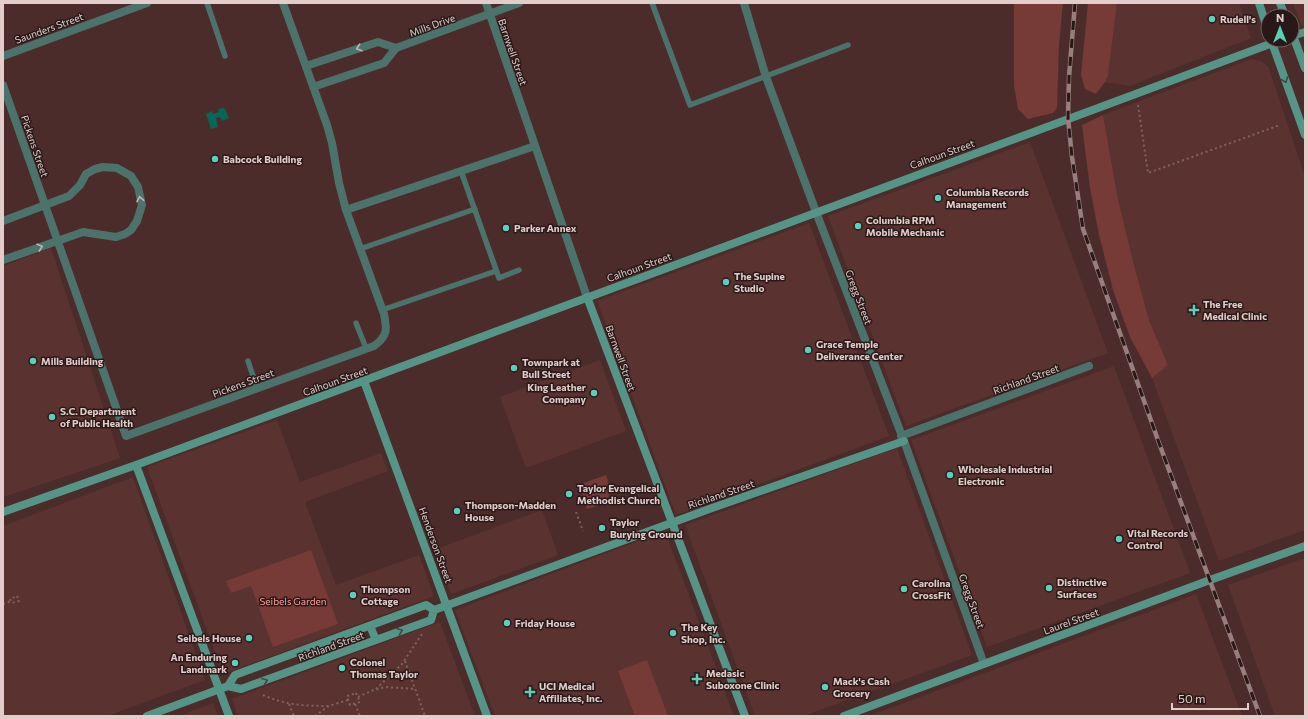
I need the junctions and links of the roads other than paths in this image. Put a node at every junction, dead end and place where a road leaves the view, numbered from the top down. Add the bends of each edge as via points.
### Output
1 (147, 3) edge
2 (207, 3) edge
3 (283, 3) edge
4 (486, 3) edge
5 (518, 3) edge
6 (652, 3) edge
7 (744, 3) edge
8 (490, 14) junction
9 (848, 45) dead end
10 (1260, 46) edge
11 (396, 48) junction
12 (1273, 48) edge
13 (1297, 48) edge
14 (3, 56) edge
15 (225, 56) dead end
16 (306, 66) junction
17 (1305, 68) edge
18 (766, 77) junction
19 (3, 85) edge
20 (313, 87) junction
21 (1305, 135) edge
22 (535, 146) junction
23 (461, 171) junction
24 (45, 204) junction
25 (475, 209) junction
26 (346, 210) junction
27 (816, 212) junction
28 (3, 221) edge
29 (57, 241) junction
30 (360, 249) junction
31 (3, 260) edge
32 (519, 270) dead end
33 (496, 271) junction
34 (587, 297) junction
35 (382, 310) junction
36 (356, 323) dead end
37 (366, 348) junction
38 (248, 362) dead end
39 (1089, 366) dead end
40 (364, 381) junction
41 (257, 388) junction
42 (903, 439) junction
43 (136, 465) junction
44 (3, 512) edge
45 (671, 522) junction
46 (1305, 546) edge
47 (448, 605) junction
48 (434, 610) junction
49 (370, 626) junction
50 (376, 640) junction
51 (291, 654) junction
52 (984, 664) junction
53 (296, 669) junction
54 (228, 686) junction
55 (219, 689) junction
56 (146, 716) edge
57 (229, 716) edge
58 (487, 716) edge
59 (745, 716) edge
60 (844, 716) edge

1 - 14 street, Saunders Street
2 - 15 lane
3 - 16 street, Pickens Street
4 - 8 street, Barnwell Street
5 - 8 street, Mills Drive
6 - 18 lane via 690,105
7 - 18 street, Gregg Street
8 - 11 street, Mills Drive
8 - 22 street, Barnwell Street
9 - 18 lane
10 - 27 street, Calhoun Street
11 -> 16 street via 378,42
11 - 20 street, Mills Drive via 384,62
12 -> 21 street
13 - 17 street
16 - 20 street, Pickens Street
18 - 27 street, Gregg Street
19 - 24 street, Pickens Street
20 - 26 street, Pickens Street via 332,143
22 - 23 street
22 - 34 street, Barnwell Street
23 - 25 lane
23 - 26 street
24 - 28 street
24 - 29 street, Pickens Street
29 -> 24 street via 84,232 116,237 125,234 131,230 141,212 138,187 134,179 124,171 103,167 86,174 69,196
25 - 30 lane
25 - 33 lane
26 - 30 street, Pickens Street
27 - 34 street, Calhoun Street
27 - 42 street, Gregg Street
31 -> 29 street
29 - 41 street, Pickens Street via 126,436
30 - 35 street, Pickens Street
32 - 33 lane via 499,278
33 - 35 lane
34 - 40 street, Calhoun Street
34 - 45 street, Barnwell Street
35 - 37 street, Pickens Street via 386,332 379,342
36 - 37 lane
37 - 41 street, Pickens Street
38 - 41 lane
39 - 42 street, Richland Street
40 - 43 street, Calhoun Street
40 - 47 street, Henderson Street
42 - 45 street, Richland Street
42 - 52 street, Gregg Street
43 - 44 street, Calhoun Street
43 - 55 street
45 - 47 street, Richland Street
45 - 59 street, Barnwell Street
46 - 52 street, Laurel Street
47 - 48 street, Richland Street
47 - 58 street, Henderson Street
48 - 49 street, Richland Street via 426,605
50 -> 48 street, Richland Street via 431,620
49 - 50 street
49 - 51 street, Richland Street
50 - 53 street, Richland Street
51 - 53 street
51 - 54 street, Richland Street via 235,675
52 - 60 street, Laurel Street
54 -> 53 street, Richland Street via 241,689
54 - 55 street, Richland Street
55 - 56 street, Richland Street
55 - 57 street

